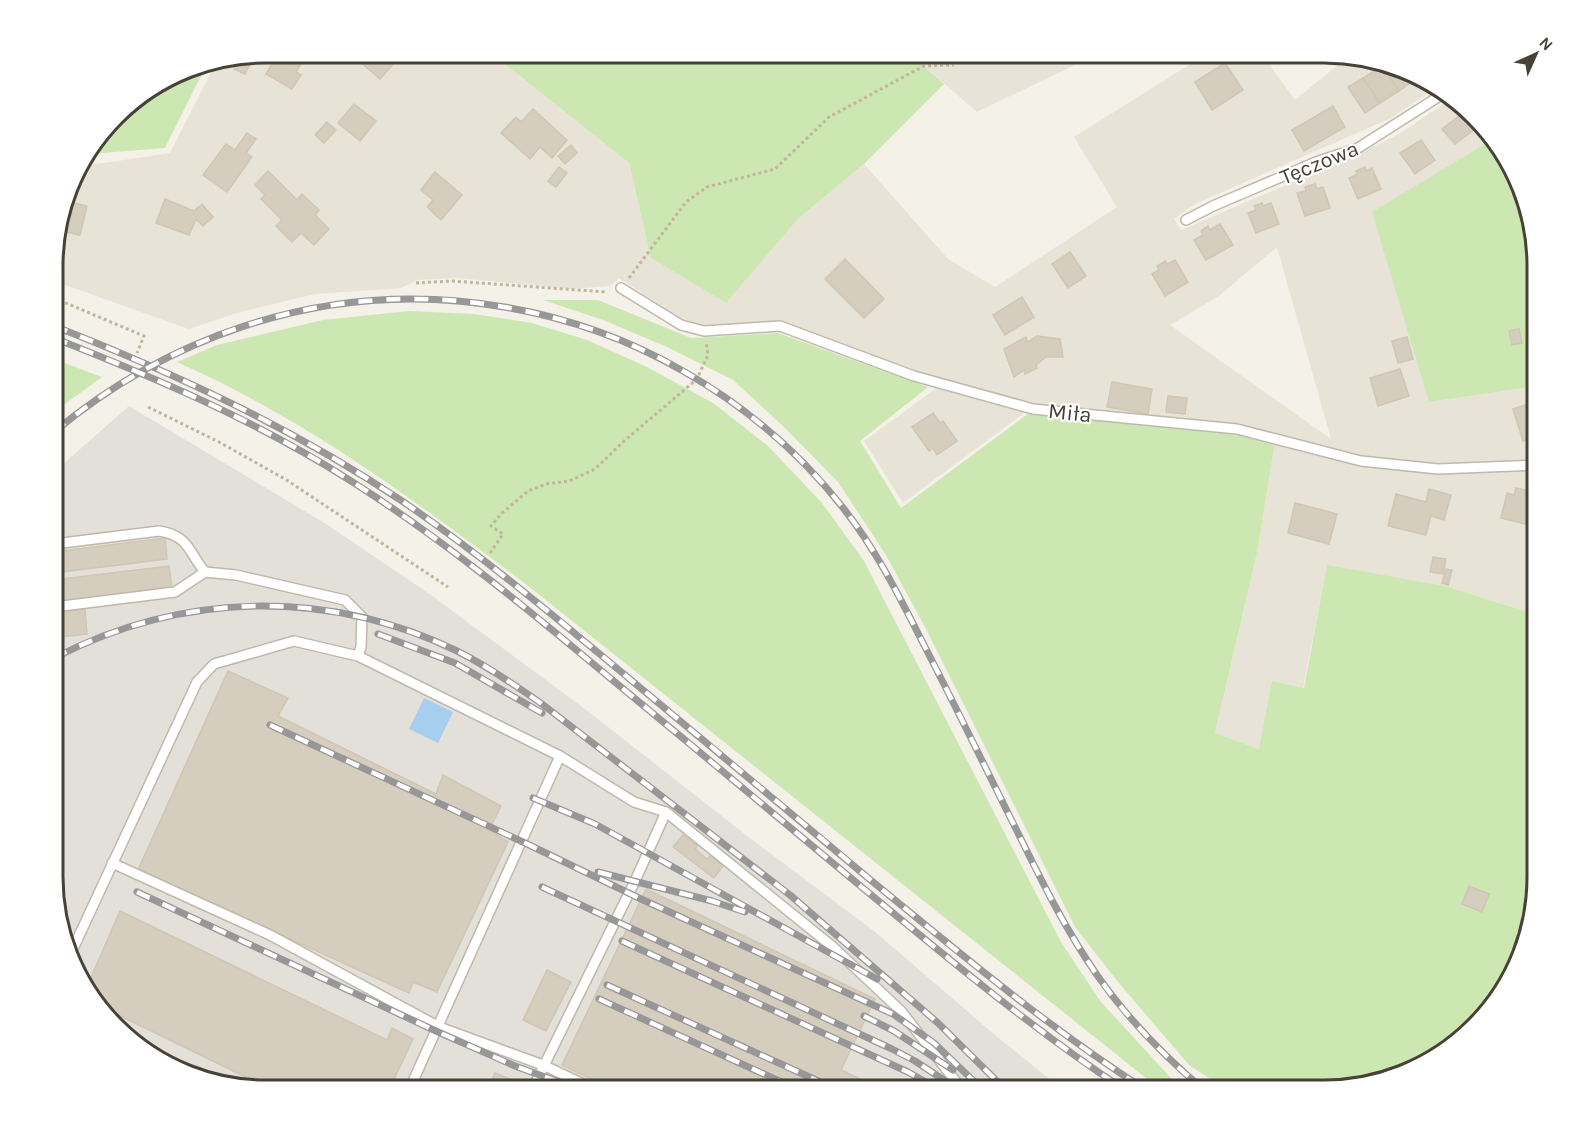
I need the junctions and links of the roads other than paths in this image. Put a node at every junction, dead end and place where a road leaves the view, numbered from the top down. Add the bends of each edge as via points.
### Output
1 (1437, 98) edge
2 (1186, 220) dead end
3 (621, 288) road end
4 (1527, 465) edge
5 (63, 543) edge
6 (205, 572) junction
7 (63, 606) edge
8 (358, 656) junction
9 (560, 756) junction
10 (666, 812) junction
11 (112, 863) junction
12 (75, 944) edge
13 (439, 1027) junction
14 (543, 1065) junction
15 (414, 1080) edge
16 (536, 1080) edge
17 (575, 1080) edge
18 (953, 1080) edge

1 - 2 lane, Tęczowa via 1358,148
3 - 4 lane, Miła via 681,325 704,331 780,326 914,376 1033,409 1237,429 1361,461 1438,469
5 - 6 lane via 159,531 172,533 193,553
6 - 7 lane via 175,592
6 - 8 lane via 236,575 345,600 362,617
8 - 9 lane
8 - 11 lane via 294,641 214,664 197,682
9 - 10 lane via 634,802
9 - 13 lane
10 - 14 lane
10 - 18 lane via 832,947 893,1002
11 - 12 lane
11 - 13 lane via 270,935
13 - 14 lane
13 - 15 lane
14 - 16 lane
14 - 17 lane

